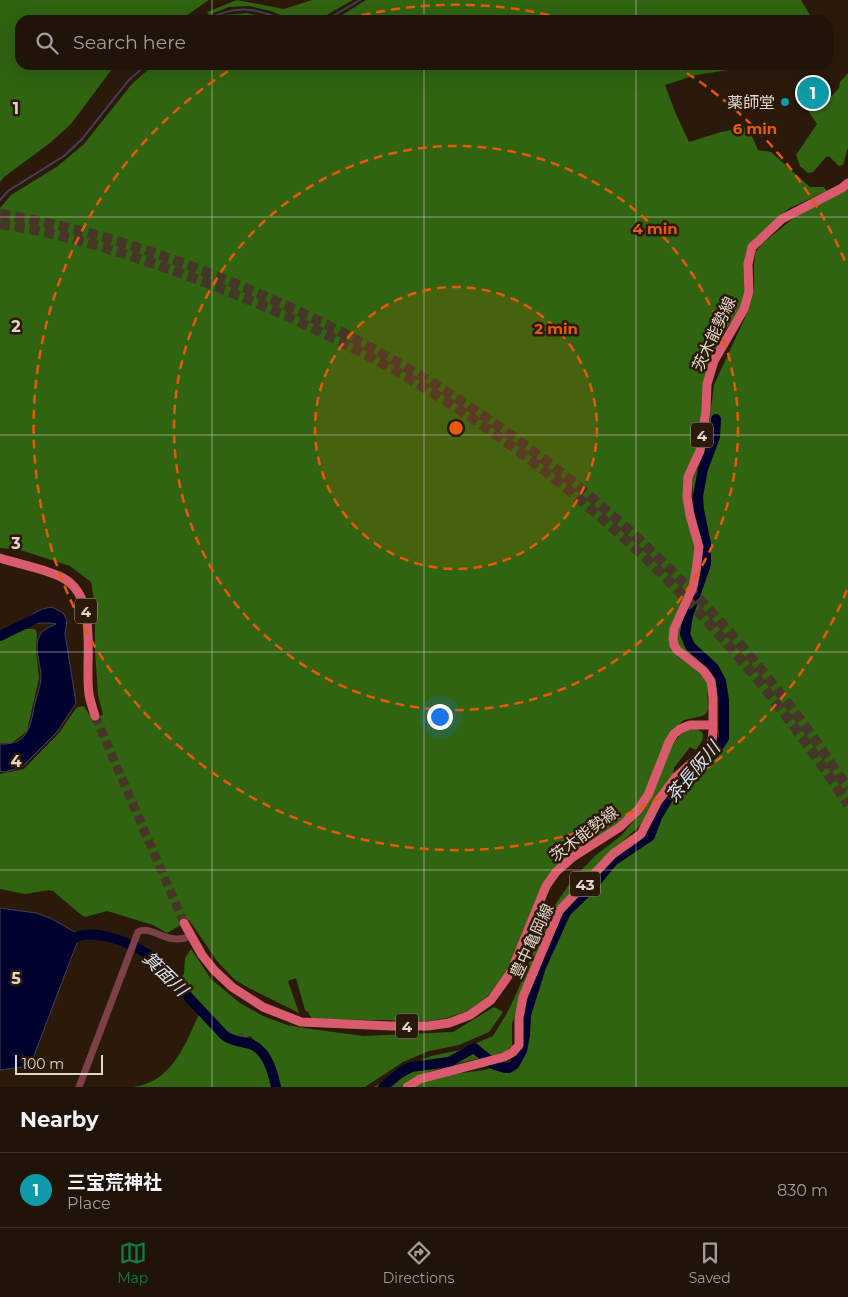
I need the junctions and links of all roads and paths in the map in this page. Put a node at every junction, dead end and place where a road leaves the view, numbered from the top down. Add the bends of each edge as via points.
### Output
1 (848, 183) edge
2 (0, 558) edge
3 (94, 716) tunnel mouth
4 (714, 725) junction
5 (184, 923) tunnel mouth
6 (191, 937) junction
7 (79, 1087) edge
8 (407, 1087) edge

1 - 4 main road, 茨木能勢線 / 4 via 782,219 752,247 748,264 749,292 744,309 714,360 707,384 700,451 688,477 687,497 699,546 696,571 673,638 677,650 704,670 711,681
2 - 3 main road, 4 via 64,578 82,600 88,617 89,694
4 - 6 main road, 茨木能勢線 / 4 via 689,725 674,734 648,795 638,810 620,827 556,872 546,886 511,972 491,1000 470,1015 428,1026 301,1022 240,993 214,970
4 - 8 main road, 豊中亀岡線 / 43 via 708,748 676,777 658,801 641,834 614,854 559,911 523,997 518,1046 509,1054 420,1079
5 - 6 main road, 茨木能勢線 / 4
6 - 7 street via 172,939 142,930 138,932

